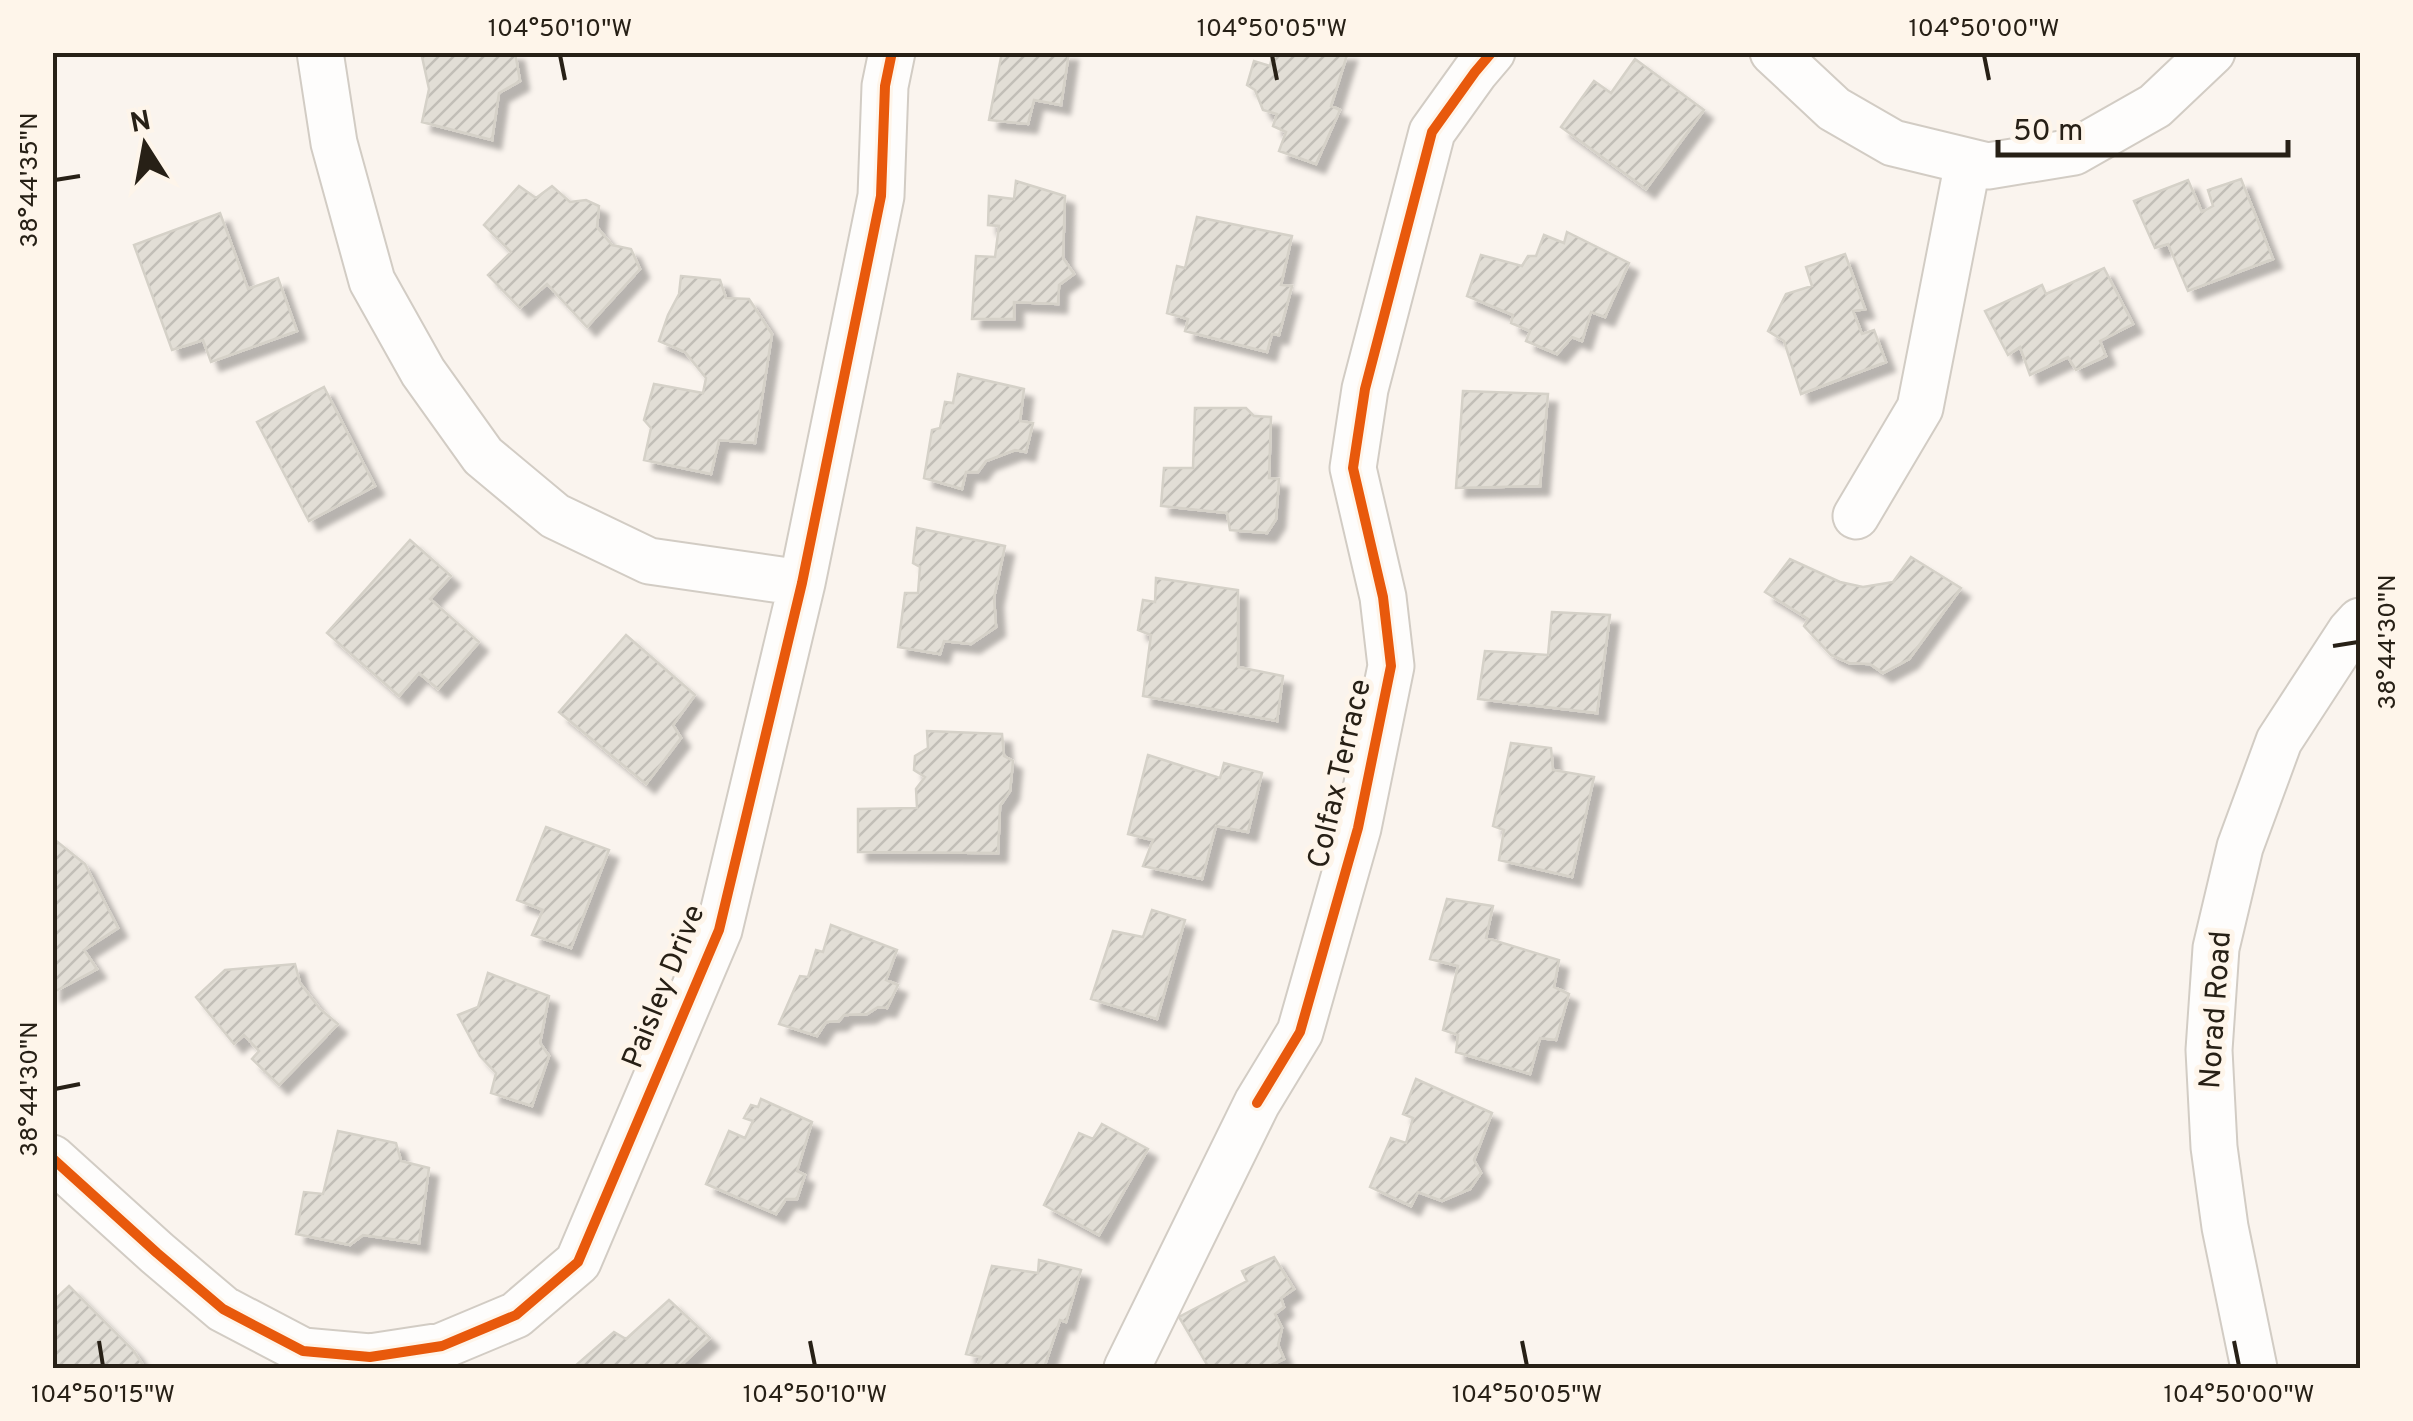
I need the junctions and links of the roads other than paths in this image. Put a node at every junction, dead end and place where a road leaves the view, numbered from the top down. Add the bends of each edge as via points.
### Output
1 (320, 52) edge
2 (892, 52) edge
3 (1492, 52) edge
4 (1773, 52) edge
5 (2212, 52) edge
6 (1968, 162) junction
7 (1856, 516) dead end
8 (802, 583) junction
9 (2360, 621) edge
10 (52, 1158) edge
11 (393, 1361) edge
12 (1127, 1368) edge
13 (2254, 1368) edge

1 - 8 street via 334,143 372,281 422,372 483,456 555,516 649,561
2 - 8 street, Paisley Drive via 881,196
3 - 12 street, Colfax Terrace via 1432,132 1365,390 1352,468 1383,596 1391,666 1358,828 1300,1032 1257,1103
4 - 6 street via 1834,108 1893,144
5 - 6 street via 2155,106 2074,152 1988,166
6 - 7 street via 1920,408
8 - 11 street, Paisley Drive via 719,930 578,1262 516,1316
9 - 13 street, Norad Road via 2279,741 2240,848 2216,948 2208,1050 2214,1147
10 - 11 street, Paisley Drive via 223,1309 303,1351

